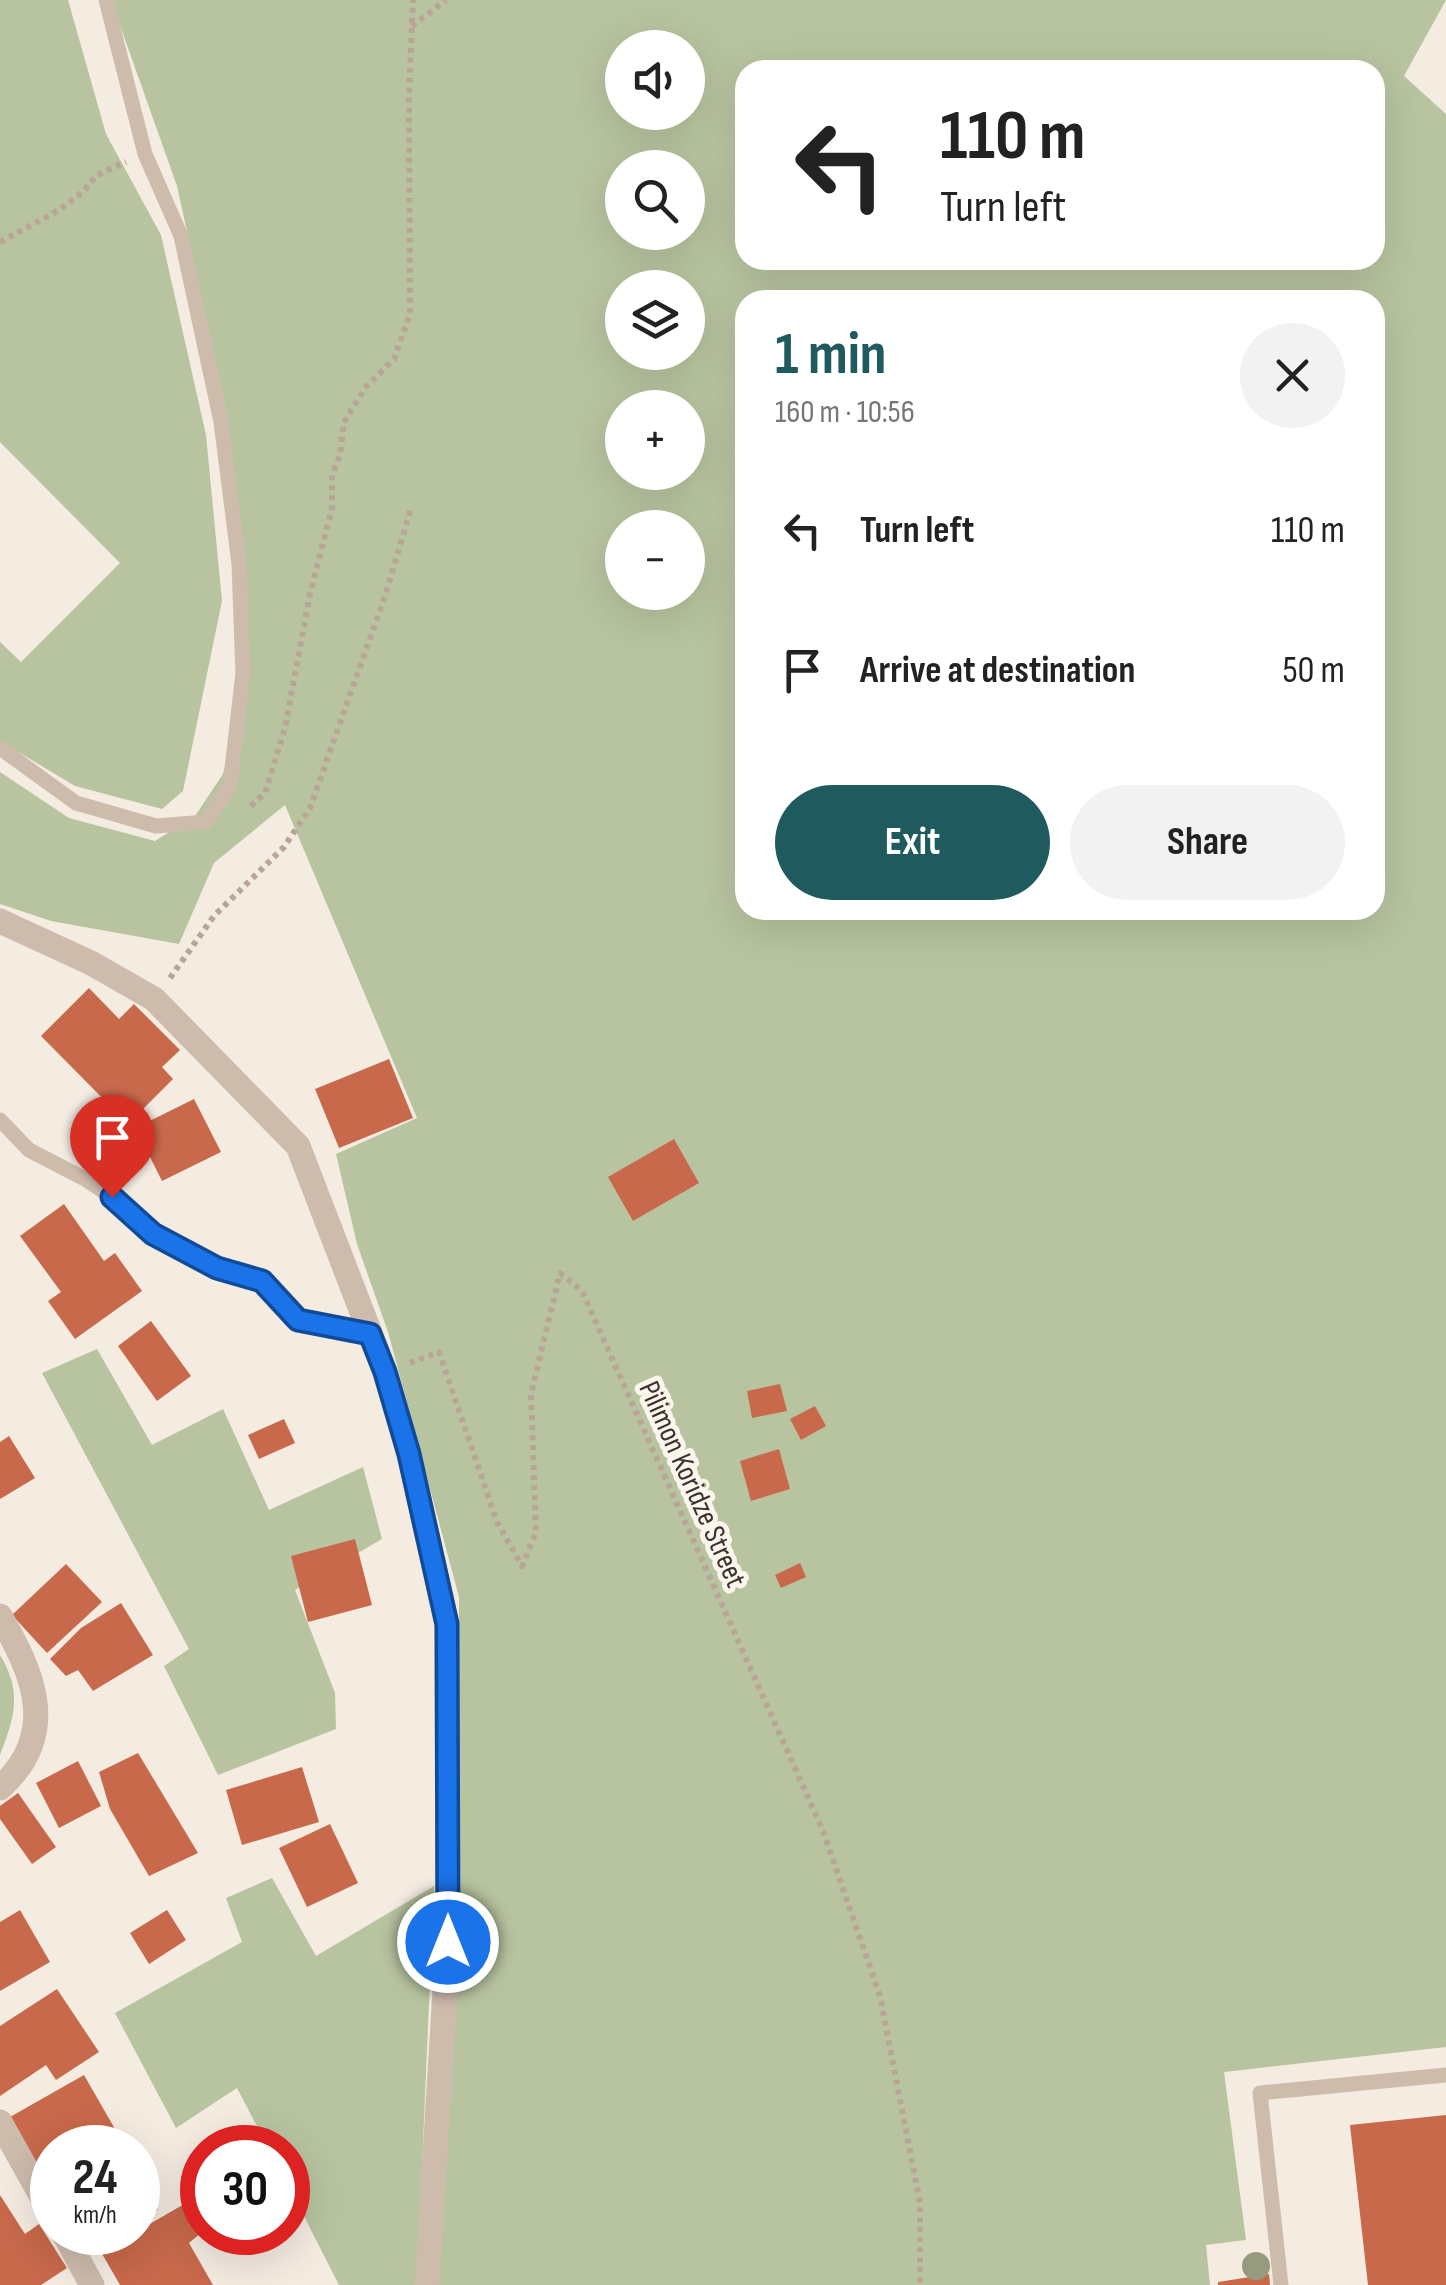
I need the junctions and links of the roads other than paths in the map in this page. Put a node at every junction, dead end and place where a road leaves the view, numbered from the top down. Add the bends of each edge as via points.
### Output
1 (106, 0) edge
2 (0, 748) edge
3 (0, 921) edge
4 (0, 1120) edge
5 (370, 1334) junction
6 (0, 1616) edge
7 (0, 1788) edge
8 (1446, 2075) edge
9 (0, 2122) edge
10 (30, 2176) edge
11 (75, 2255) edge
12 (92, 2285) edge
13 (427, 2285) edge
14 (1281, 2285) edge

1 - 2 lane via 145,154 181,236 221,422 243,673 230,786 206,822 156,826 76,803
3 - 5 street via 154,999 298,1146
4 - 5 lane via 29,1150 112,1197 153,1234 217,1268 262,1281 298,1320
5 - 13 street via 409,1454 447,1624 448,1942
6 - 7 street via 36,1695 36,1726 22,1769
8 - 14 lane via 1260,2093
9 - 10 street
11 - 12 street

